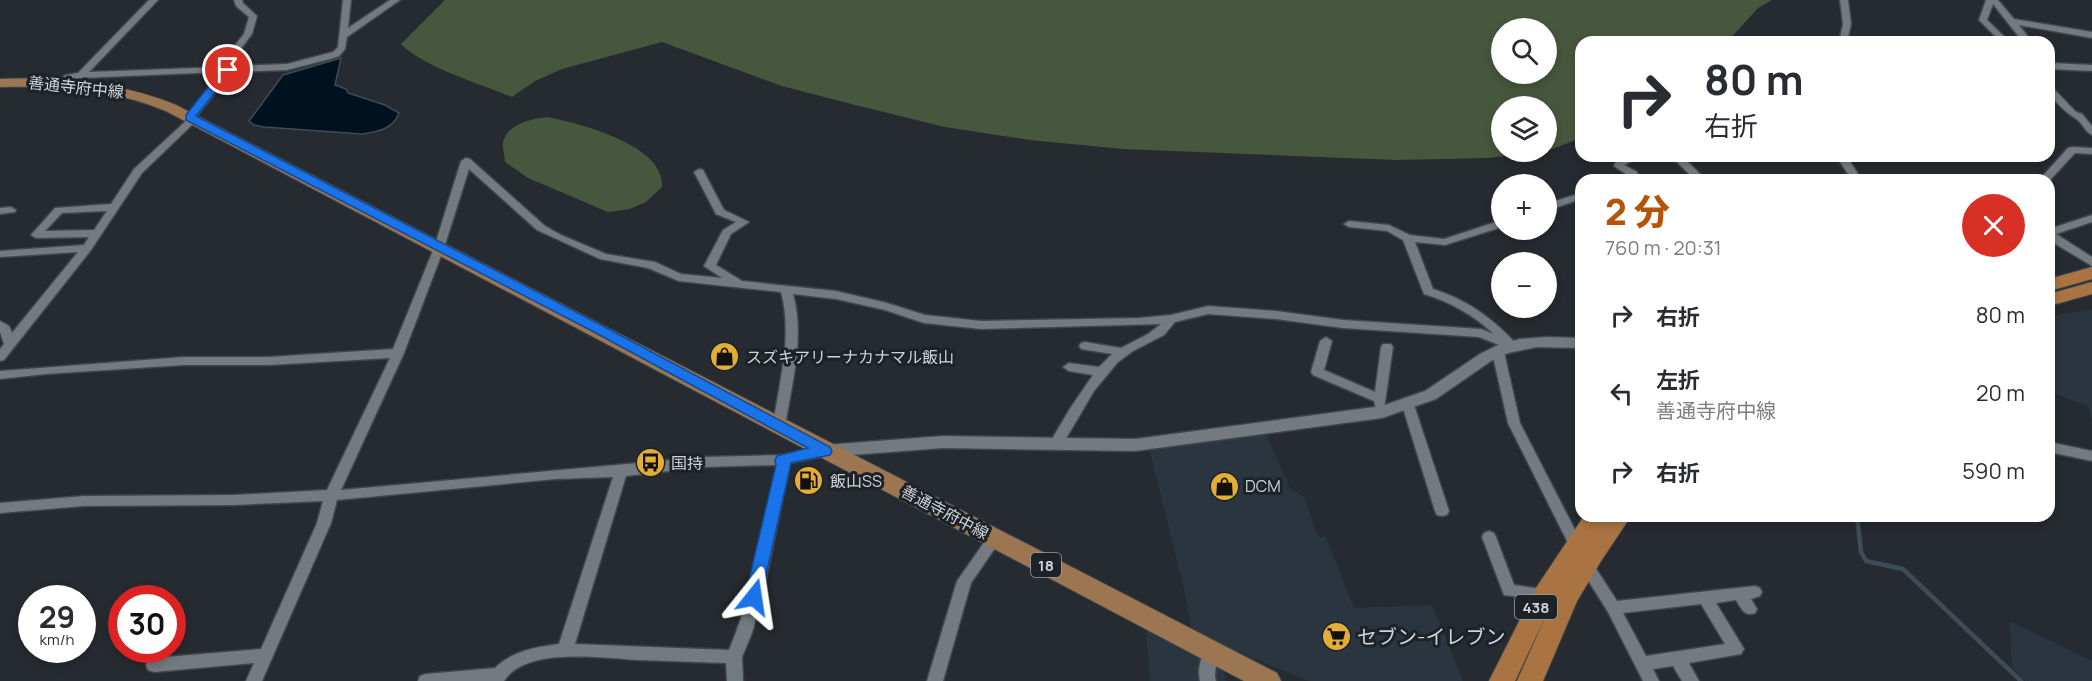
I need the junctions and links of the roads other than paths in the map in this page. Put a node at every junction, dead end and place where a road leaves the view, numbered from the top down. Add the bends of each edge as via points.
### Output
1 (154, 0) edge
2 (238, 0) edge
3 (347, 0) edge
4 (396, 0) edge
5 (1844, 0) edge
6 (1992, 0) edge
7 (2010, 21) junction
8 (2092, 35) edge
9 (344, 36) junction
10 (1844, 36) edge
11 (2000, 36) edge
12 (2023, 36) edge
13 (2055, 66) edge
14 (2092, 68) edge
15 (228, 70) junction
16 (81, 75) junction
17 (0, 82) edge
18 (59, 83) junction
19 (2055, 95) edge
20 (191, 118) junction
21 (2092, 132) edge
22 (2092, 151) edge
23 (1620, 162) edge
24 (1682, 162) edge
25 (699, 172) dead end
26 (1633, 174) edge
27 (1695, 174) edge
28 (2050, 174) edge
29 (1575, 198) edge
30 (1557, 204) edge
31 (114, 207) junction
32 (2092, 218) edge
33 (1349, 224) dead end
34 (1491, 227) edge
35 (2055, 232) edge
36 (96, 233) junction
37 (1408, 238) junction
38 (2055, 238) edge
39 (87, 248) junction
40 (439, 248) junction
41 (0, 254) edge
42 (2092, 262) edge
43 (2092, 273) edge
44 (2055, 283) edge
45 (740, 284) junction
46 (2092, 288) edge
47 (786, 291) junction
48 (2055, 298) edge
49 (1171, 319) junction
50 (0, 325) edge
51 (1326, 341) dead end
52 (1575, 343) edge
53 (10, 344) junction
54 (1085, 346) dead end
55 (1387, 348) dead end
56 (1505, 349) junction
57 (1123, 352) junction
58 (398, 353) junction
59 (0, 357) edge
60 (1069, 367) dead end
61 (1102, 372) junction
62 (0, 375) edge
63 (1408, 405) junction
64 (1380, 406) junction
65 (779, 426) junction
66 (1056, 444) junction
67 (2055, 448) edge
68 (825, 451) junction
69 (2092, 456) edge
70 (782, 460) junction
71 (621, 471) junction
72 (332, 495) junction
73 (0, 508) edge
74 (1442, 511) dead end
75 (1595, 522) edge
76 (1615, 522) edge
77 (1489, 537) dead end
78 (995, 538) junction
79 (1581, 555) junction
80 (1544, 594) junction
81 (1705, 598) junction
82 (1612, 608) junction
83 (1750, 609) dead end
84 (565, 650) junction
85 (1211, 651) junction
86 (265, 654) junction
87 (734, 657) junction
88 (1677, 658) junction
89 (1642, 664) junction
90 (154, 665) dead end
91 (497, 678) edge
92 (254, 681) edge
93 (426, 681) edge
94 (735, 681) edge
95 (934, 681) edge
96 (1208, 681) edge
97 (1268, 681) edge
98 (1502, 681) edge
99 (1530, 681) edge
100 (1650, 681) edge
101 (1691, 681) edge

1 - 16 street
2 - 15 street via 253,16 248,34 225,63
3 - 9 street
4 - 9 street
5 - 10 street
6 - 7 street
6 - 11 street via 1983,20
7 - 8 street
7 - 12 street
9 - 15 street via 342,47 327,57 286,67
13 - 14 street
15 - 16 street
15 - 20 street
16 - 18 street
17 - 18 main road, 善通寺府中線 / 18
18 - 20 main road, 善通寺府中線 / 18 via 129,92
19 - 21 street
20 - 31 street via 138,171
20 - 40 main road, 善通寺府中線 / 18
22 - 28 street via 2072,150
23 - 26 street via 1619,166
24 - 27 street
25 - 45 street via 720,212 744,222 727,232 710,266
29 - 30 street
31 - 36 street
31 - 36 street via 59,210 36,236
32 - 35 street
33 - 37 street via 1389,228
34 - 37 street via 1445,242
36 - 39 street
37 - 56 street via 1428,291 1476,310 1490,322
38 - 42 street
39 - 41 street
39 - 53 street
40 - 45 street via 466,161 541,228 557,237 604,257 651,265 679,277
40 - 58 street
40 - 65 main road, 善通寺府中線 / 18
43 - 44 highway
45 - 47 street
46 - 48 highway
47 - 49 street via 836,295 924,319 981,325
47 - 65 street via 790,302 790,354
49 - 56 street via 1208,310 1481,333
49 - 57 street via 1165,328
50 - 53 street
51 - 64 street via 1317,372
52 - 56 street
53 - 59 street
54 - 57 street
55 - 64 street
56 - 63 street
56 - 79 street via 1514,423
57 - 61 street
58 - 62 street via 269,361 184,361
58 - 72 street
60 - 61 street
61 - 66 street via 1079,402
63 - 64 street
63 - 74 street
64 - 66 street via 1135,445
65 - 68 main road, 善通寺府中線 / 18
66 - 68 street via 943,442
67 - 69 street
68 - 70 street
68 - 78 main road, 善通寺府中線 / 18
70 - 71 street via 704,462
70 - 87 street via 759,579
71 - 72 street
71 - 84 street
72 - 73 street via 84,501
72 - 86 street via 324,523
75 - 79 highway, 438
76 - 79 highway, 438 via 1595,548
77 - 80 street via 1509,591
78 - 85 main road, 善通寺府中線 / 18
78 - 95 street via 964,581
79 - 80 highway, 438
79 - 82 street
79 - 99 highway, 438
80 - 98 highway, 438
81 - 82 street
81 - 83 street via 1748,593
81 - 88 street via 1736,649
82 - 89 street
84 - 87 street
84 - 91 street via 510,664
85 - 96 street
85 - 97 main road, 善通寺府中線 / 18
86 - 90 street
86 - 92 street
87 - 94 street
88 - 89 street
88 - 101 street
89 - 100 street
91 - 93 street

